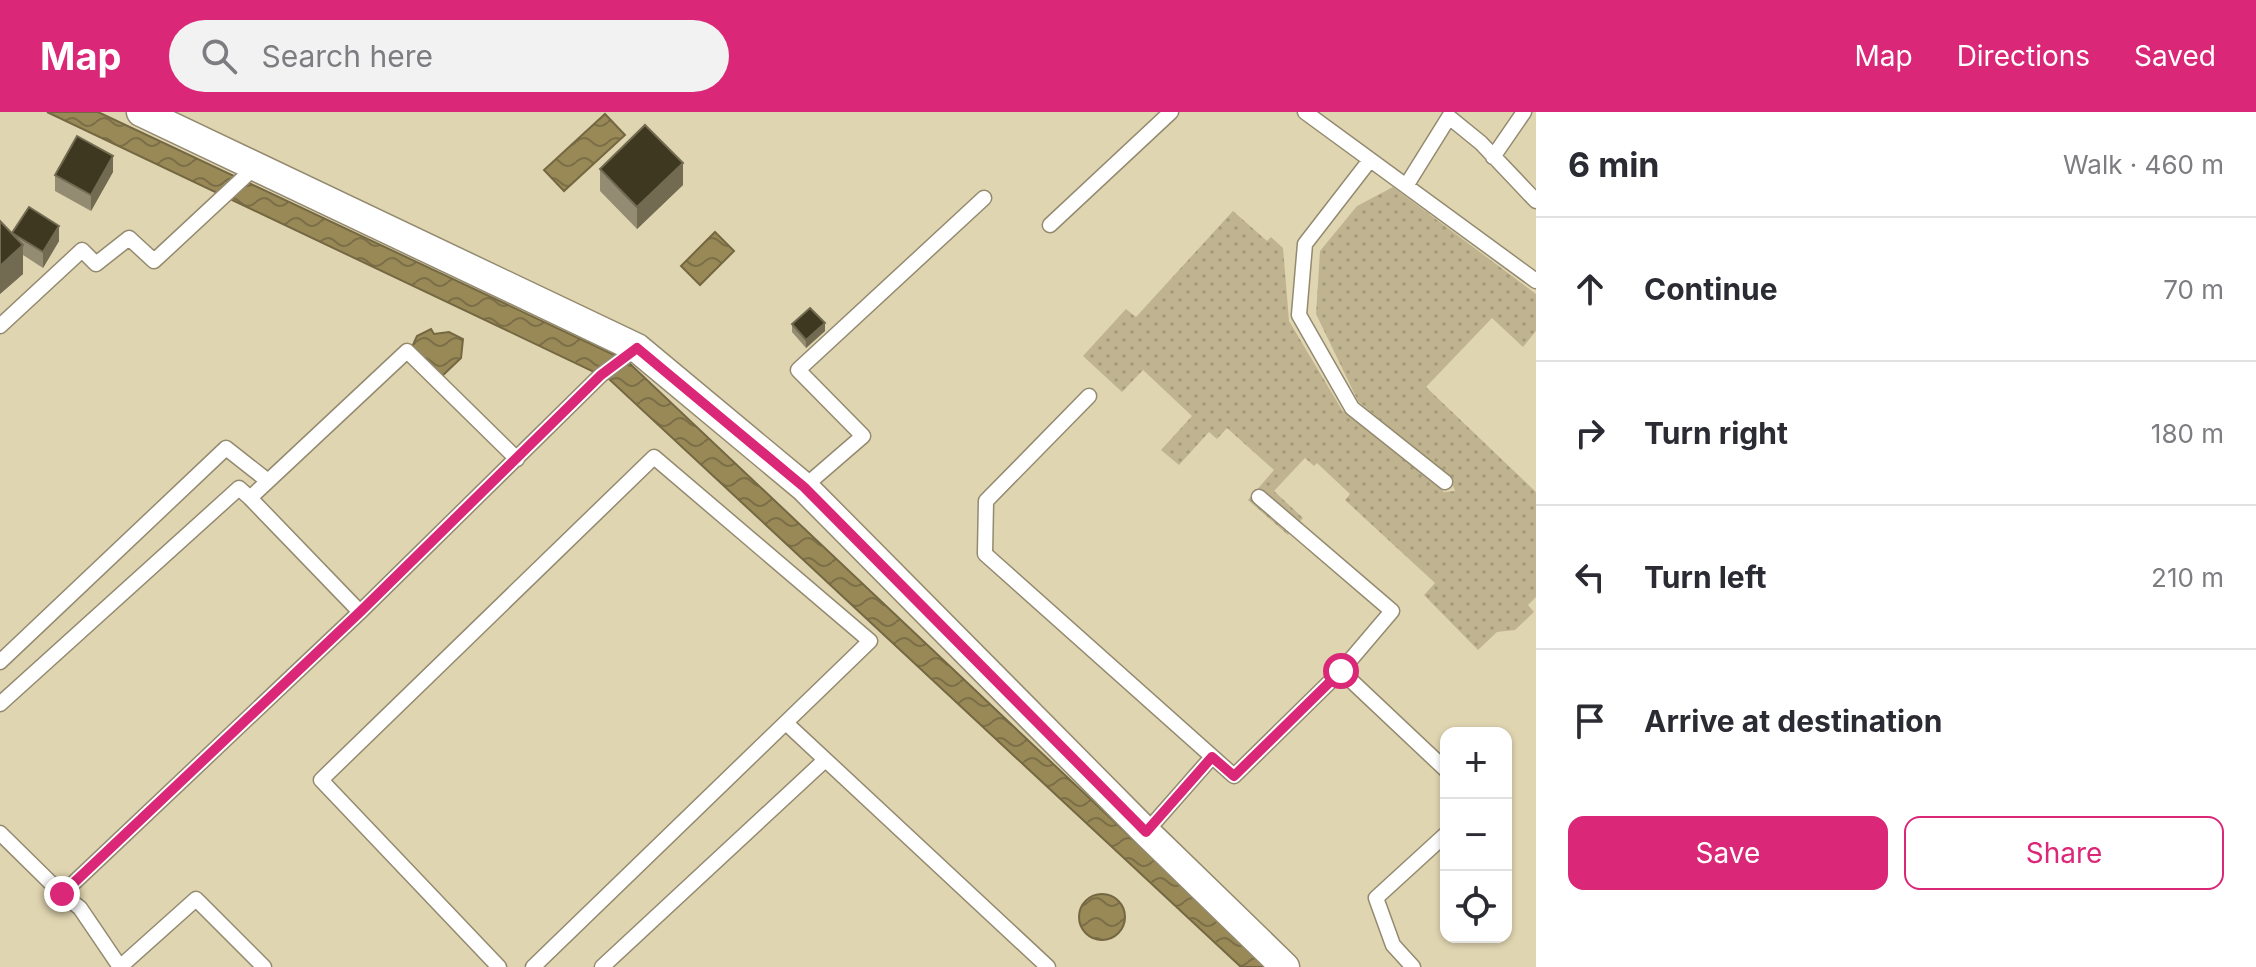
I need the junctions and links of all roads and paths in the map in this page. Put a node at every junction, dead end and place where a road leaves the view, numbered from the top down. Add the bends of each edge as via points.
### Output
1 (1171, 112) edge
2 (1305, 112) edge
3 (1524, 112) edge
4 (147, 113) edge
5 (1450, 114) edge
6 (1493, 157) junction
7 (1370, 160) junction
8 (248, 173) junction
9 (1406, 186) junction
10 (984, 198) dead end
11 (1536, 201) edge
12 (1050, 225) dead end
13 (1536, 281) edge
14 (0, 326) edge
15 (629, 353) junction
16 (1089, 396) dead end
17 (517, 459) junction
18 (268, 481) junction
19 (1445, 482) dead end
20 (804, 487) junction
21 (1259, 497) dead end
22 (250, 498) junction
23 (360, 612) junction
24 (0, 662) edge
25 (1341, 671) junction
26 (0, 704) edge
27 (786, 723) junction
28 (1212, 757) junction
29 (825, 760) junction
30 (1440, 764) edge
31 (1146, 832) junction
32 (0, 833) edge
33 (1440, 839) edge
34 (62, 894) junction
35 (120, 967) edge
36 (264, 967) edge
37 (499, 967) edge
38 (533, 967) edge
39 (602, 967) edge
40 (1048, 967) edge
41 (1285, 967) edge
42 (1413, 967) edge

1 - 12 lane
2 - 7 lane
3 - 6 lane
4 - 8 street
5 - 6 lane
5 - 9 lane
6 - 11 lane
7 - 9 lane
7 - 19 lane via 1305,244 1299,315 1352,408
8 - 14 lane via 154,261 129,238 96,264 82,250
8 - 15 street
9 - 13 lane
10 - 20 lane via 798,370 863,436
15 - 17 lane
15 - 20 street
16 - 28 lane via 986,501 985,554
17 - 18 lane via 407,351
17 - 23 lane
18 - 22 lane
18 - 24 lane via 226,448
20 - 31 street
21 - 25 lane via 1392,611
22 - 23 lane
22 - 26 lane via 239,488
23 - 34 lane
25 - 28 lane via 1234,776
25 - 30 lane
27 - 29 lane
27 - 37 lane via 870,641 654,457 321,780
27 - 38 lane
28 - 31 lane
29 - 39 lane
29 - 40 lane
31 - 41 street
32 - 34 lane
33 - 42 lane via 1376,898 1393,945
34 - 35 lane via 80,908
35 - 36 lane via 196,899

